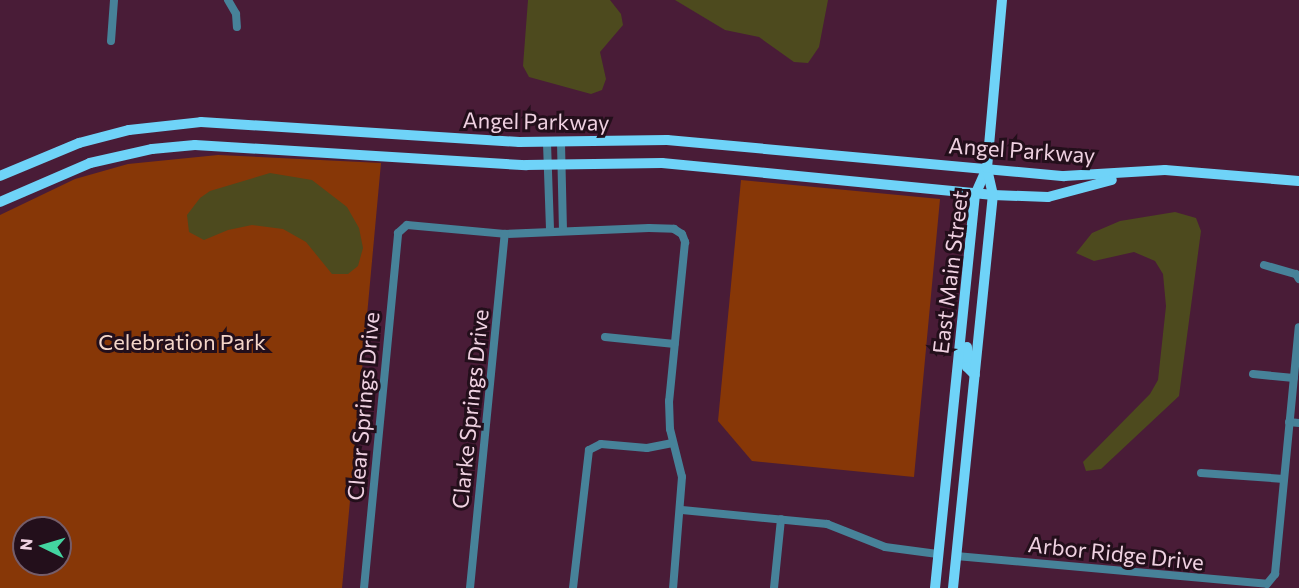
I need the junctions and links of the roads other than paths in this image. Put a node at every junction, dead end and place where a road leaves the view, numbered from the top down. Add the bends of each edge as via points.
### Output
1 (114, 0) edge
2 (228, 0) edge
3 (1002, 0) edge
4 (237, 27) dead end
5 (111, 40) dead end
6 (548, 143) junction
7 (561, 143) junction
8 (548, 165) junction
9 (562, 165) junction
10 (987, 168) junction
11 (1144, 172) junction
12 (0, 176) edge
13 (1299, 181) edge
14 (975, 195) junction
15 (993, 195) junction
16 (0, 202) edge
17 (563, 229) junction
18 (550, 231) junction
19 (505, 234) junction
20 (1264, 265) dead end
21 (1299, 279) edge
22 (965, 298) junction
23 (1299, 327) edge
24 (605, 337) dead end
25 (675, 344) junction
26 (1252, 374) dead end
27 (975, 375) junction
28 (1294, 378) junction
29 (1294, 423) edge
30 (673, 443) junction
31 (1201, 473) dead end
32 (1284, 479) junction
33 (682, 510) junction
34 (781, 519) junction
35 (938, 554) junction
36 (956, 556) junction
37 (364, 588) edge
38 (369, 588) edge
39 (470, 588) edge
40 (573, 588) edge
41 (673, 588) edge
42 (774, 588) edge
43 (935, 588) edge
44 (953, 588) edge

1 - 5 street
2 - 4 street via 236,14
3 - 10 main road
6 - 7 main road, Angel Parkway
6 - 8 street
6 - 12 main road, Angel Parkway via 201,122 129,130 79,143
7 - 9 street
7 - 10 main road, Angel Parkway via 667,140
8 - 9 main road, Angel Parkway
8 - 16 main road, Angel Parkway via 195,145 152,149 90,163
8 - 18 street
9 - 14 main road, Angel Parkway via 662,163
9 - 17 street
10 - 11 main road, Angel Parkway via 1091,177
10 - 14 main road, East Main Street
10 - 15 main road, East Main Street
11 - 13 main road
11 - 15 main road, Angel Parkway via 1048,197
14 - 15 main road, Angel Parkway
14 - 22 main road, East Main Street
15 - 27 main road, East Main Street
17 - 18 street
17 - 25 street via 674,229 682,234 685,242
18 - 19 street
19 - 37 street, Clear Springs Drive via 407,225 401,228
19 - 39 street, Clarke Springs Drive
20 - 21 street via 1296,274
22 - 27 main road via 967,367
22 - 35 main road, East Main Street
23 - 28 street
24 - 25 street
25 - 30 street via 669,416
26 - 28 street
27 - 36 main road, East Main Street
28 - 29 street
29 - 32 street
30 - 33 street via 682,477
30 - 40 street via 647,448 600,444 589,450
31 - 32 street
32 - 36 street, Arbor Ridge Drive via 1275,574 1263,585
33 - 34 street
33 - 41 street
34 - 35 street via 838,526 885,547
34 - 42 street
35 - 36 main road
35 - 43 main road, East Main Street
36 - 44 main road, East Main Street
37 - 38 street

